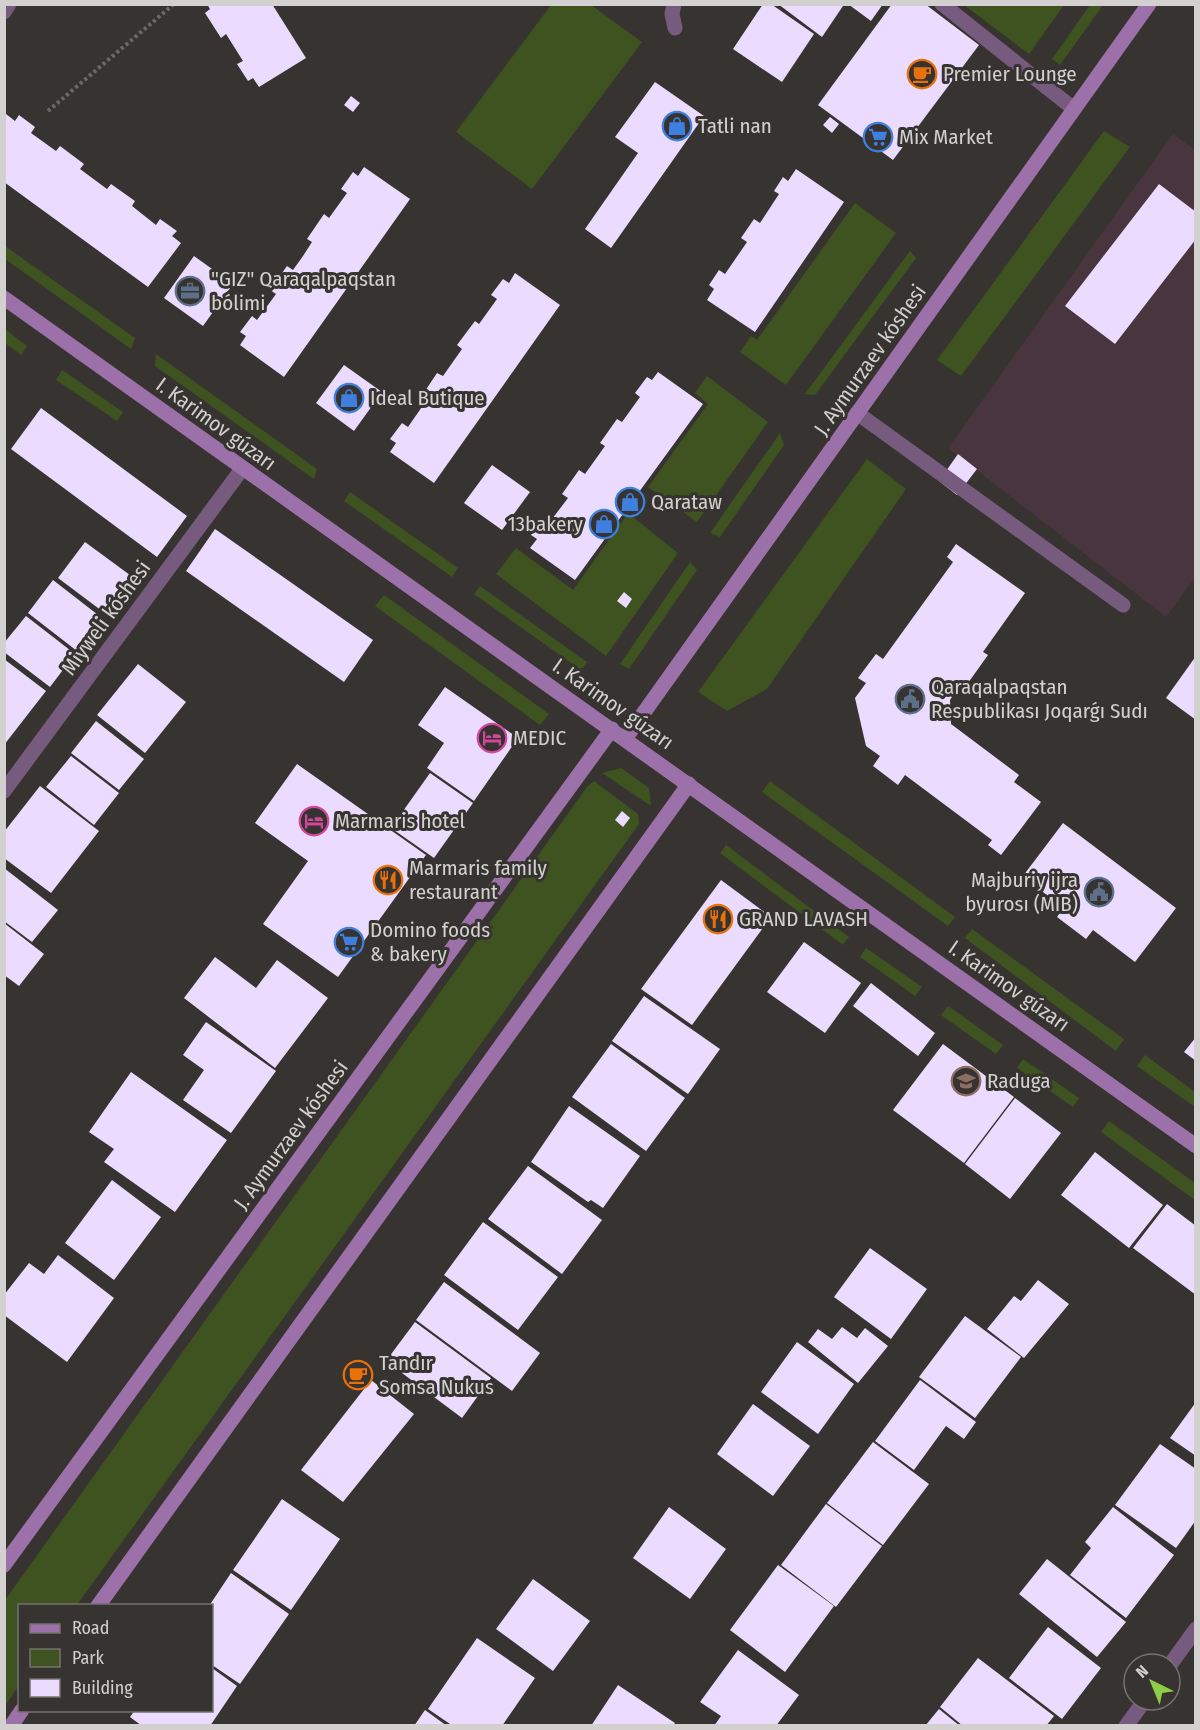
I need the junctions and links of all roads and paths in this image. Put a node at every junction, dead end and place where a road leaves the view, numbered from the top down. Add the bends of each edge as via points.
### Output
1 (9, 4) edge
2 (174, 4) edge
3 (674, 4) edge
4 (942, 4) edge
5 (1149, 4) edge
6 (4, 12) edge
7 (675, 28) dead end
8 (1074, 109) junction
9 (48, 111) dead end
10 (4, 298) edge
11 (857, 414) junction
12 (242, 469) junction
13 (1123, 605) dead end
14 (612, 729) junction
15 (625, 739) junction
16 (689, 784) junction
17 (4, 791) edge
18 (1196, 1146) edge
19 (4, 1565) edge
20 (99, 1604) edge
21 (1196, 1629) edge
22 (1179, 1652) edge
23 (21, 1712) edge
24 (1136, 1712) edge
25 (12, 1725) edge
26 (1126, 1725) edge

1 - 6 street
2 - 9 path
3 - 7 street
4 - 8 street
5 - 8 street, J. Aymurzaev kóshesi
8 - 11 street, J. Aymurzaev kóshesi
10 - 12 street, I. Karimov gúzarı
11 - 13 street
11 - 15 street, J. Aymurzaev kóshesi
12 - 14 street, I. Karimov gúzarı
12 - 17 street, Miyweli kóshesi
14 - 15 street, I. Karimov gúzarı
14 - 19 street, J. Aymurzaev kóshesi
15 - 16 street, I. Karimov gúzarı
16 - 18 street, I. Karimov gúzarı
16 - 20 street
21 - 22 street
23 - 25 street
24 - 26 street

